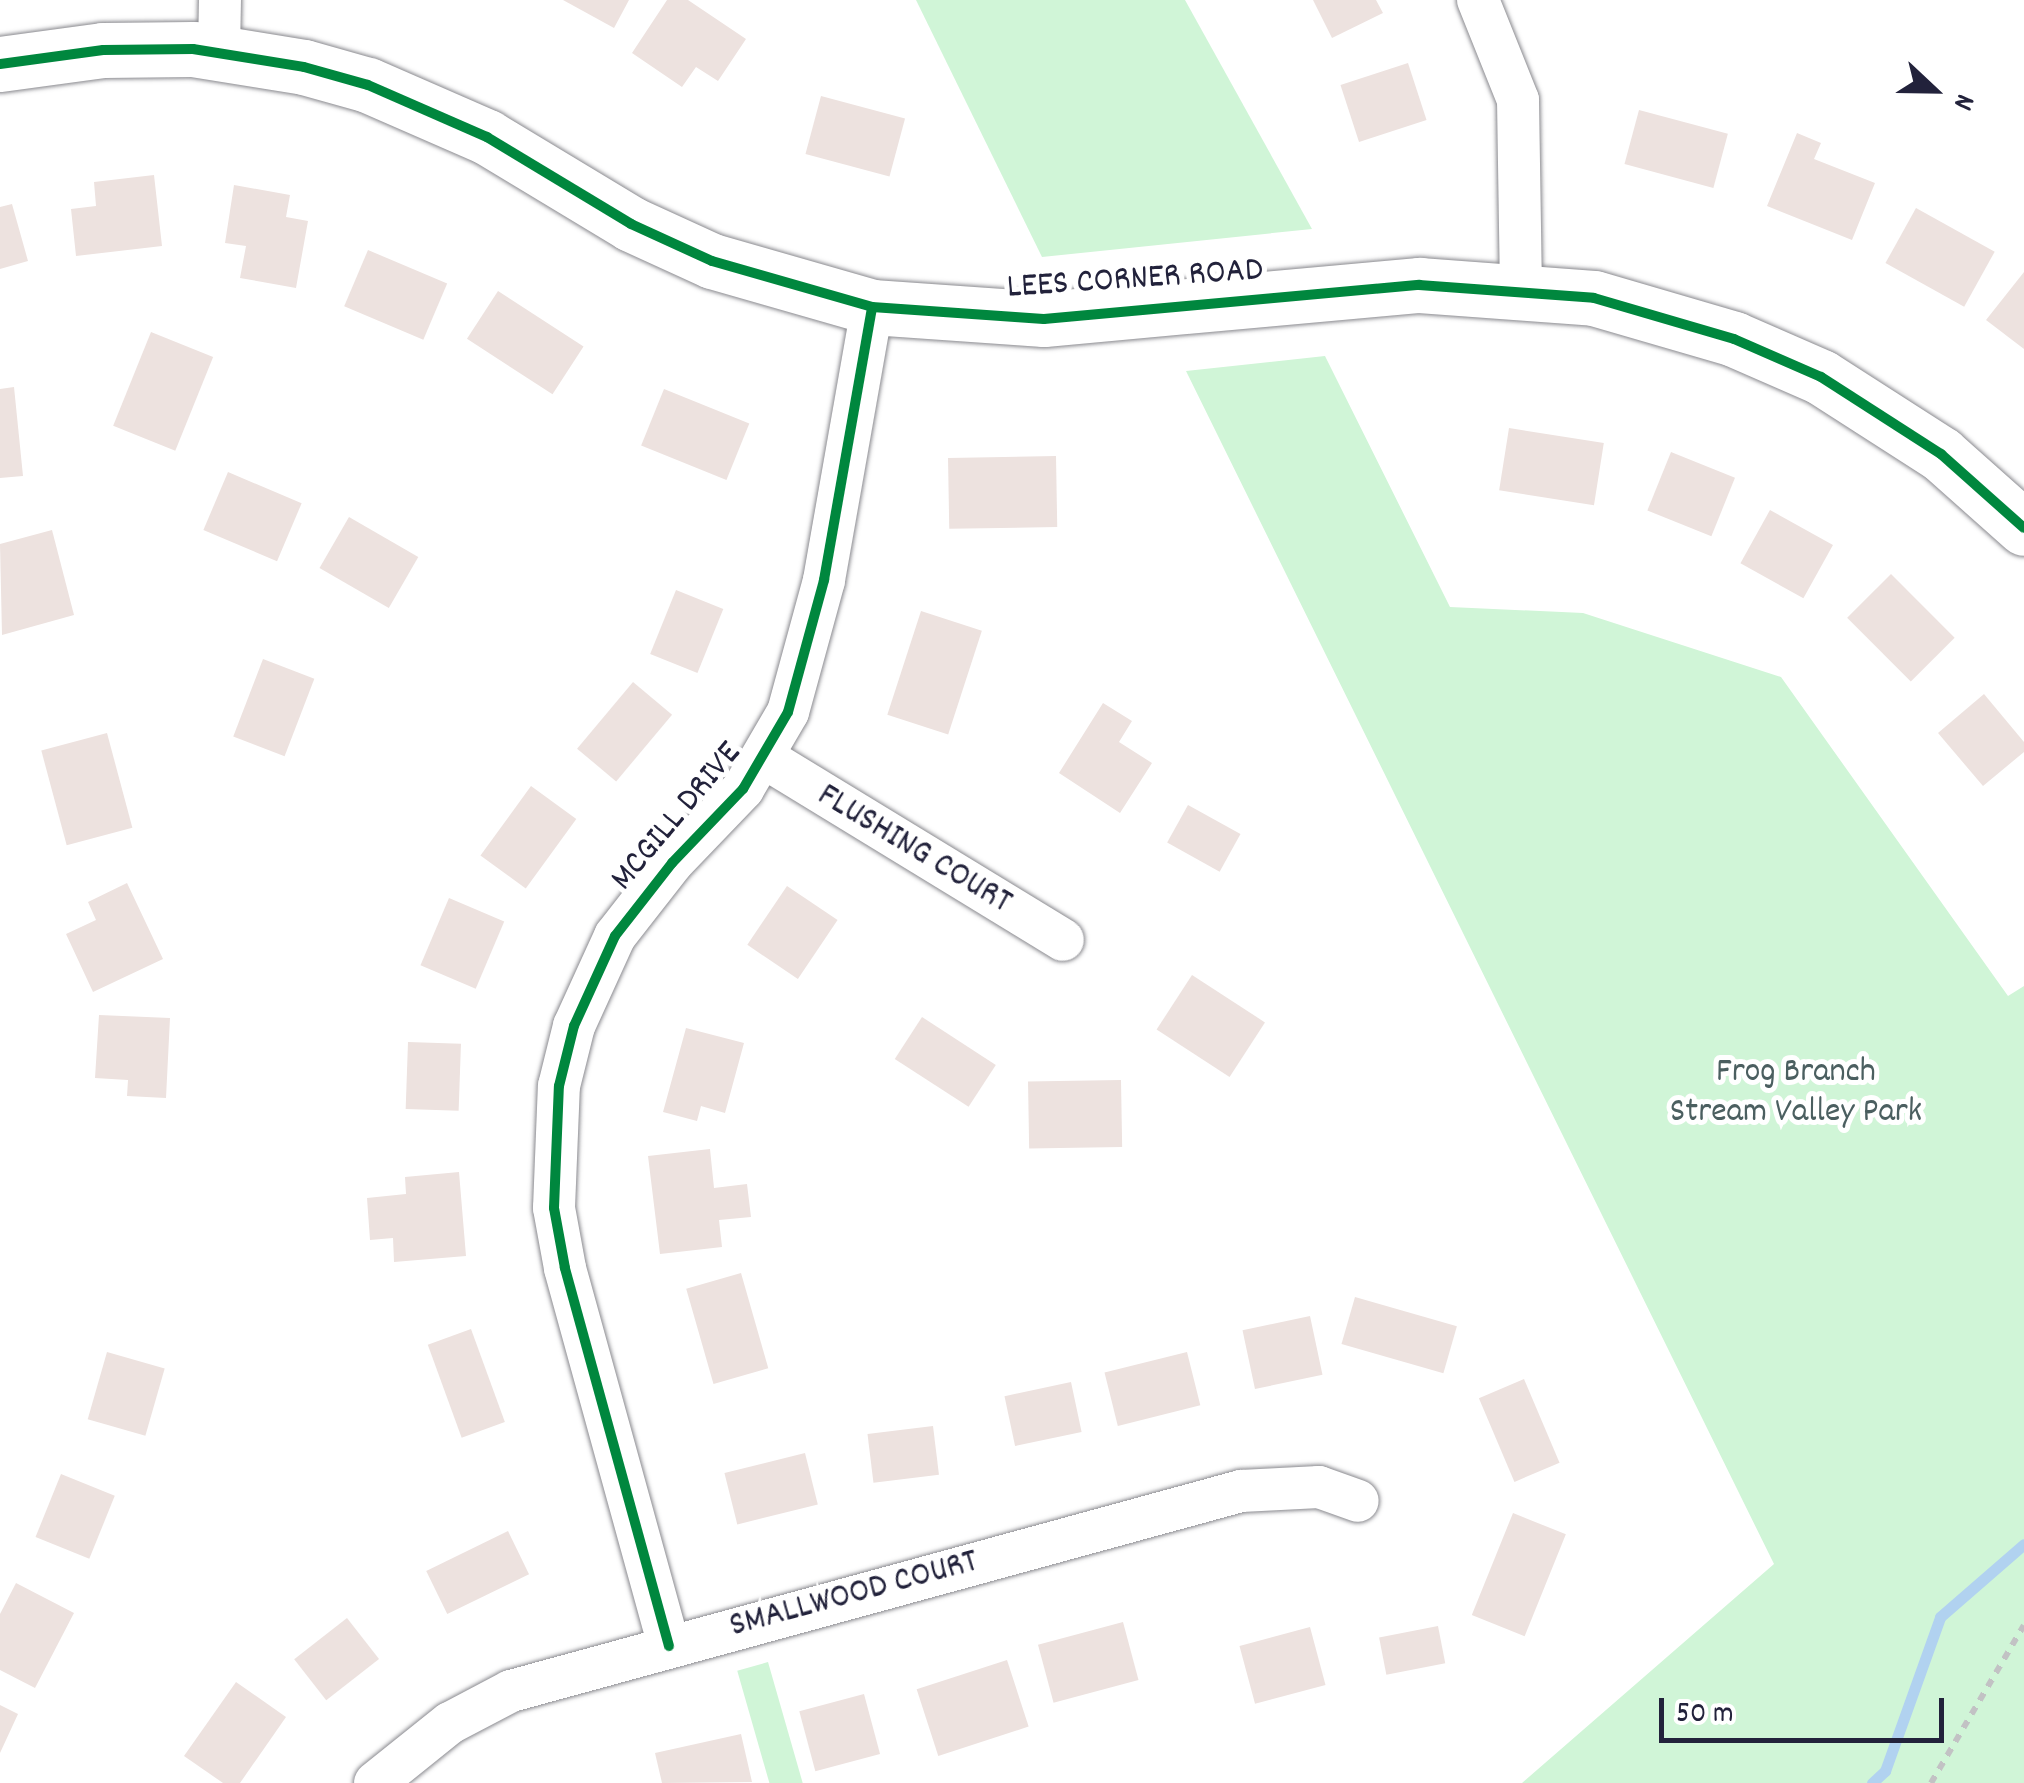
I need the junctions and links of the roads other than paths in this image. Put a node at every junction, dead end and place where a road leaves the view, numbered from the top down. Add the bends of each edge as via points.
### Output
1 (1478, 0) edge
2 (220, 26) edge
3 (0, 64) edge
4 (1522, 293) junction
5 (872, 307) junction
6 (2024, 528) edge
7 (764, 758) junction
8 (1063, 940) dead end
9 (1358, 1501) dead end
10 (669, 1646) junction
11 (376, 1783) edge

1 - 4 street via 1518,100
2 - 3 street, LEES CORNER ROAD
2 - 5 street, LEES CORNER ROAD via 487,137 631,224 712,262
4 - 5 street, LEES CORNER ROAD via 1403,286 1044,319
4 - 6 street, LEES CORNER ROAD via 1642,310 1778,357 1903,427
5 - 7 street, MCGILL DRIVE via 810,641 788,712
7 - 8 street, FLUSHING COURT
7 - 10 street, MCGILL DRIVE via 615,936 574,1026 558,1086 554,1208 564,1268
9 - 10 street, SMALLWOOD COURT via 1299,1486 1241,1491
10 - 11 street, SMALLWOOD COURT via 511,1691 450,1723

